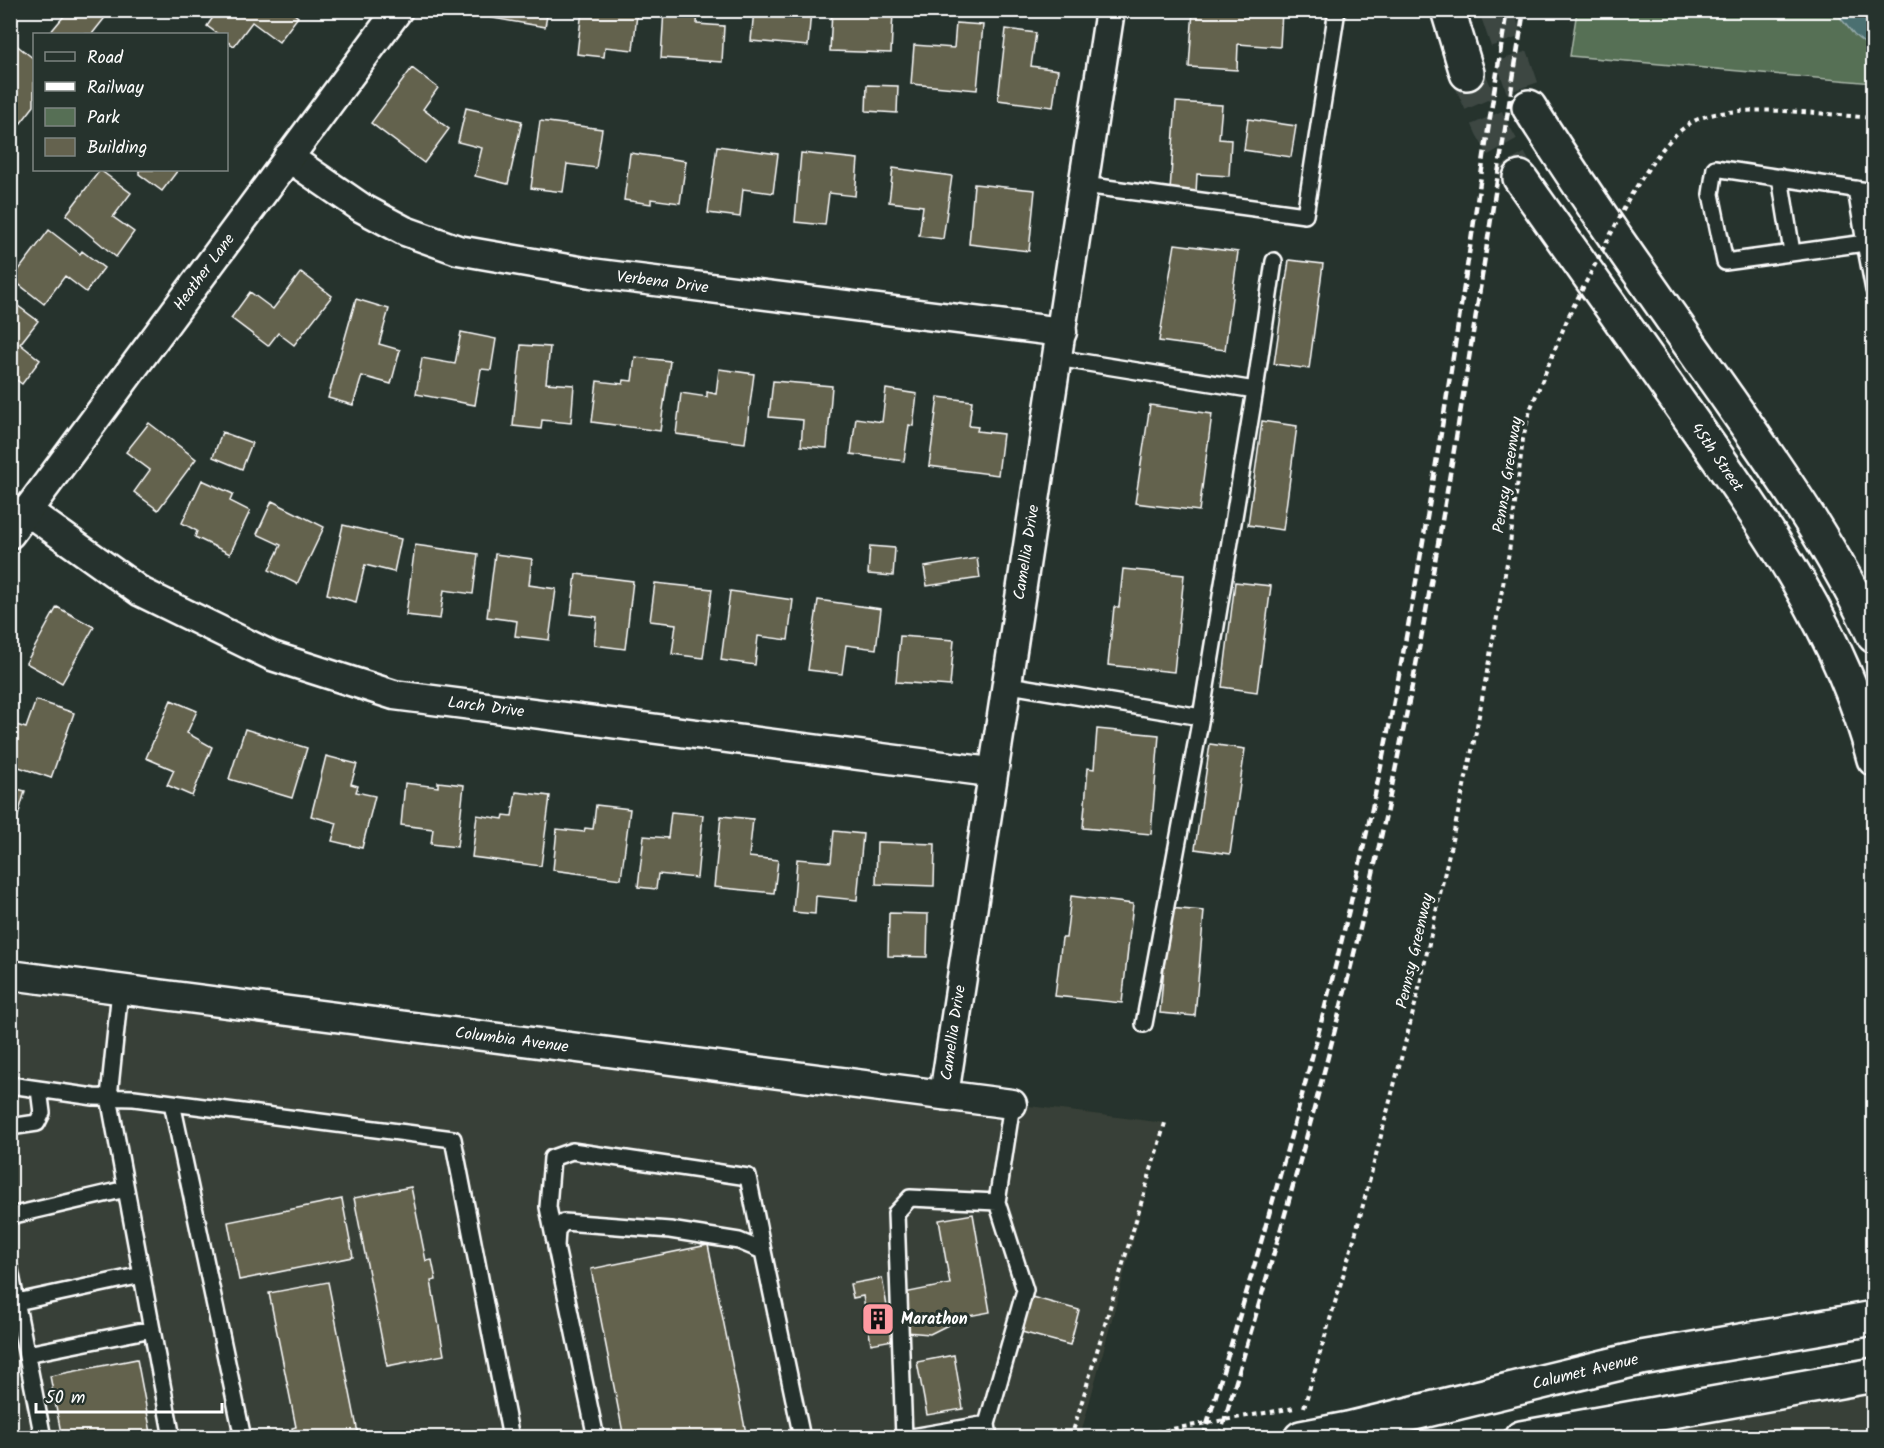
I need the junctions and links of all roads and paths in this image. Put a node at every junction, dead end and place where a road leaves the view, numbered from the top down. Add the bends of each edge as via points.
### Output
1 (398, 10) edge
2 (1110, 10) edge
3 (1337, 10) edge
4 (1448, 10) edge
5 (1467, 73) tunnel mouth
6 (1529, 106) tunnel mouth
7 (1874, 118) edge
8 (288, 156) junction
9 (1780, 177) junction
10 (1520, 178) tunnel mouth
11 (1084, 185) junction
12 (1856, 189) junction
13 (1874, 192) edge
14 (1866, 243) junction
15 (1792, 252) junction
16 (1274, 261) dead end
17 (1874, 290) edge
18 (1059, 345) junction
19 (1255, 390) junction
20 (26, 510) junction
21 (10, 534) edge
22 (1874, 636) edge
23 (1004, 684) junction
24 (1201, 717) junction
25 (1872, 747) edge
26 (990, 772) junction
27 (10, 975) edge
28 (120, 990) junction
29 (1144, 1024) dead end
30 (10, 1085) edge
31 (39, 1089) junction
32 (944, 1095) junction
33 (109, 1097) junction
34 (172, 1103) junction
35 (1012, 1104) joint
36 (1165, 1123) dead end
37 (10, 1128) edge
38 (126, 1189) junction
39 (997, 1202) junction
40 (10, 1216) edge
41 (556, 1247) junction
42 (763, 1251) junction
43 (10, 1270) edge
44 (142, 1275) junction
45 (16, 1302) junction
46 (1874, 1318) edge
47 (152, 1329) junction
48 (27, 1354) junction
49 (1874, 1375) edge
50 (988, 1431) edge
51 (43, 1437) edge
52 (172, 1437) edge
53 (243, 1437) edge
54 (511, 1437) edge
55 (596, 1437) edge
56 (802, 1437) edge
57 (905, 1437) edge
58 (1071, 1437) edge
59 (1120, 1437) edge
60 (1301, 1437) edge
61 (1521, 1437) edge

1 - 8 street, Heather Lane
2 - 11 street, Camellia Drive
3 - 11 lane via 1305,215
4 - 5 main road
6 - 22 main road via 1786,483 1839,566
7 - 59 path, Pennsy Greenway, bridge via 1742,110 1695,121 1660,149 1631,195 1569,315 1530,410 1475,737 1418,997 1356,1232 1304,1407
8 - 18 street, Verbena Drive via 362,208 405,231 458,250
8 - 20 street, Heather Lane
9 - 12 lane
9 - 15 lane
9 - 15 lane via 1715,168 1711,194 1725,262
10 - 25 main road, 45th Street via 1747,500 1799,584 1833,649
11 - 18 street, Camellia Drive
12 - 13 lane
12 - 14 lane
14 - 15 lane
14 - 17 lane
16 - 19 lane
18 - 19 lane
18 - 23 street, Camellia Drive
19 - 24 lane
20 - 21 street, Heather Lane
20 - 26 street, Larch Drive via 141,592 273,656 394,694
23 - 24 lane
23 - 26 street, Camellia Drive
24 - 29 lane
26 - 32 street, Camellia Drive
27 - 28 street, Columbia Avenue
28 - 32 street, Columbia Avenue
28 - 33 lane
30 - 31 lane
31 - 33 lane
31 - 37 lane via 42,1113 38,1123
32 - 35 street, Columbia Avenue
33 - 34 lane
33 - 38 lane
34 - 53 lane
34 - 54 lane via 453,1139
35 - 39 lane
36 - 58 path
38 - 40 lane
38 - 44 lane
39 - 50 lane via 1025,1290
39 - 57 lane via 909,1197 896,1213
41 - 42 lane via 557,1230 564,1222 577,1221 727,1239
41 - 42 lane via 548,1207 552,1158 572,1151 748,1177
41 - 55 lane
42 - 56 lane
43 - 45 lane
44 - 45 lane
44 - 47 lane
45 - 48 lane
46 - 60 main road, Calumet Avenue via 1641,1358
47 - 48 lane
47 - 52 lane
48 - 51 lane
49 - 61 main road
50 - 57 lane

